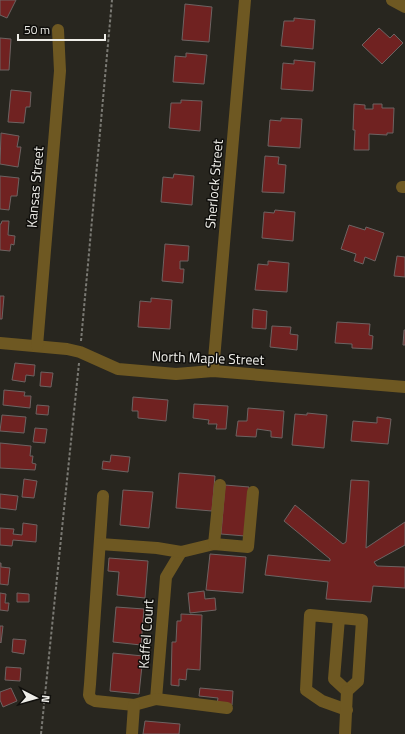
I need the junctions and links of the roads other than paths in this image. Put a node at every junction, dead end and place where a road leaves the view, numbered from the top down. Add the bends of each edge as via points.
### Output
1 (245, 0) edge
2 (392, 0) edge
3 (405, 7) edge
4 (58, 30) dead end
5 (0, 343) edge
6 (37, 346) junction
7 (213, 371) junction
8 (405, 387) edge
9 (220, 485) dead end
10 (253, 492) dead end
11 (103, 496) dead end
12 (100, 544) junction
13 (214, 544) junction
14 (180, 552) junction
15 (339, 618) junction
16 (347, 691) junction
17 (156, 699) junction
18 (134, 705) junction
19 (227, 708) dead end
20 (347, 710) junction
21 (132, 734) edge
22 (345, 734) edge

1 - 7 street, Sherlock Street
2 - 3 street
4 - 6 street, Kansas Street via 60,71
5 - 6 street, North Maple Street
6 - 7 street, North Maple Street via 80,352 118,369 176,374
7 - 8 street, North Maple Street
9 - 13 street
10 - 13 street via 248,547
11 - 12 street
12 - 14 street
12 - 18 street via 89,695 95,701
13 - 14 street
14 - 17 street, Kaffel Court via 166,577
15 - 16 street via 334,679
15 - 16 street via 362,620 358,681
15 - 20 street via 310,616 306,690 322,701
16 - 20 street
17 - 18 street
17 - 19 street
18 - 21 street
20 - 22 street

